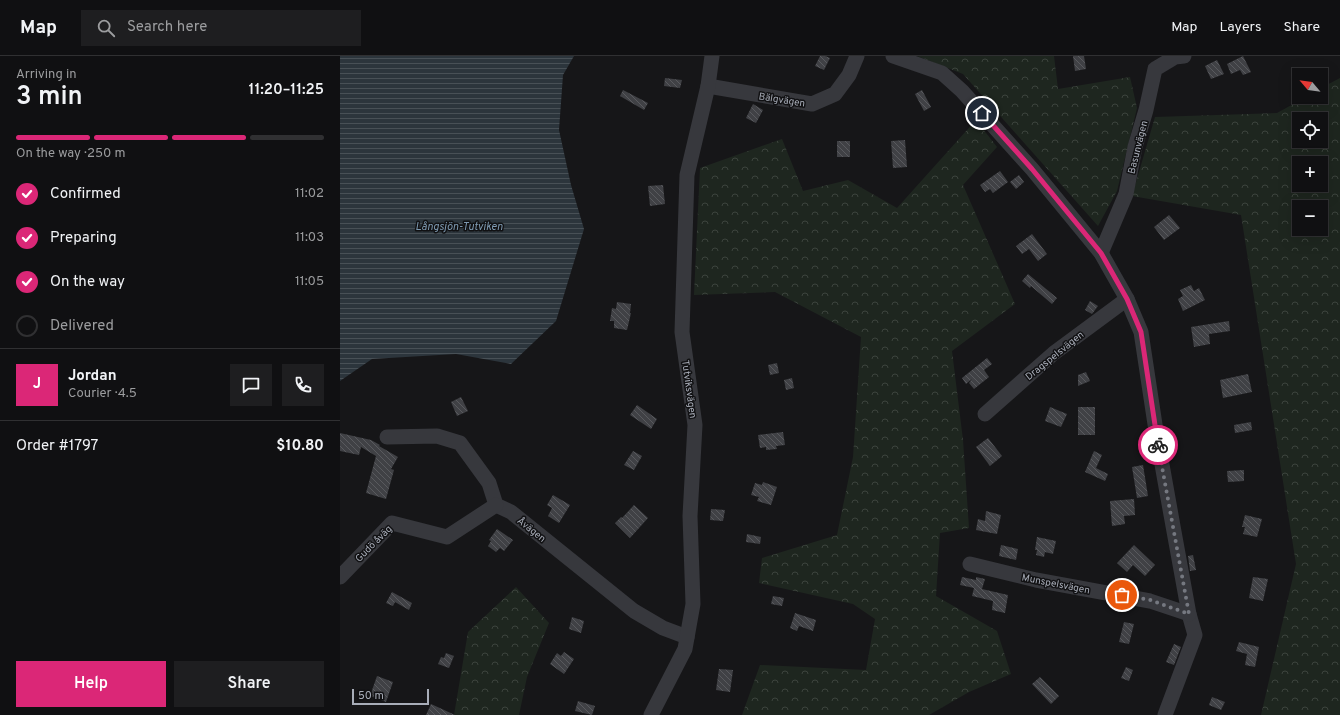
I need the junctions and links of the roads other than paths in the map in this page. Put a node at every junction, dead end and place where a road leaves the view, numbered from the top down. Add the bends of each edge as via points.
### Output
1 (712, 56) edge
2 (857, 56) edge
3 (893, 56) edge
4 (1184, 56) edge
5 (708, 86) junction
6 (1101, 253) junction
7 (1127, 299) junction
8 (985, 414) dead end
9 (387, 437) dead end
10 (496, 504) junction
11 (970, 564) dead end
12 (340, 577) edge
13 (1189, 614) junction
14 (688, 637) junction
15 (651, 715) edge
16 (1164, 715) edge

1 - 5 street, Tutviksvägen
2 - 5 street, Bälgvägen via 849,75 835,94 812,104
3 - 6 street via 942,73 962,91 1032,169
4 - 6 street, Basunvägen via 1175,57 1155,69 1126,194
5 - 14 street, Tutviksvägen via 686,183 682,332 695,426 690,516 693,604
6 - 7 street
7 - 8 street, Dragspelsvägen via 1054,353
7 - 13 street via 1141,332 1158,445
9 - 10 street via 437,436 460,443 488,483
10 - 12 street, Gudö åväg via 447,537 392,523
10 - 14 street, Åvägen via 511,512 634,611 663,628
11 - 13 street, Munspelsvägen via 1036,580 1150,600
13 - 16 street via 1195,635
14 - 15 street, Tutviksvägen via 685,649

